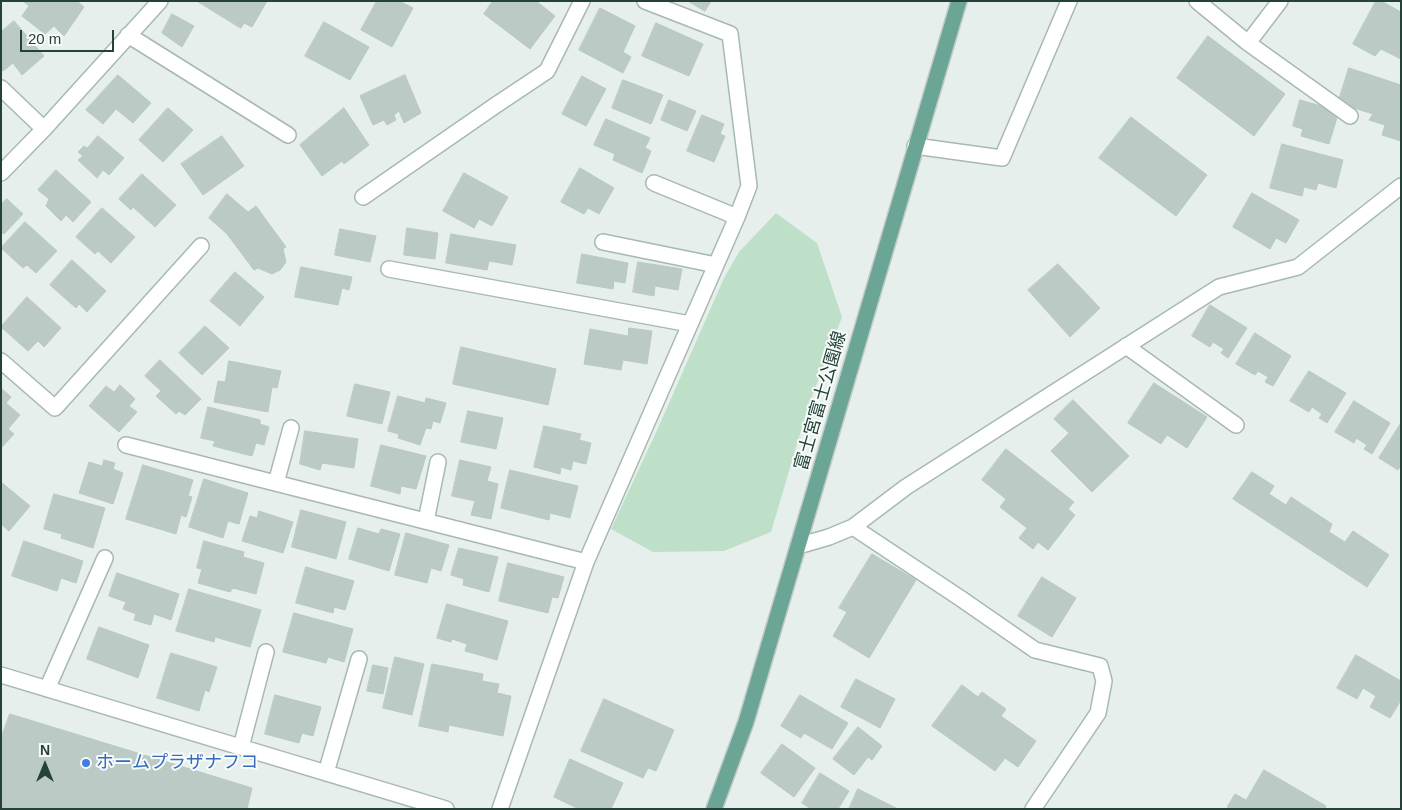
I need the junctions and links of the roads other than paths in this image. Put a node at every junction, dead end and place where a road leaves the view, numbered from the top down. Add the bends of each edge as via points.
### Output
1 (160, 1) edge
2 (582, 1) edge
3 (646, 1) edge
4 (959, 1) edge
5 (1069, 1) edge
6 (1197, 1) edge
7 (1280, 1) edge
8 (128, 35) junction
9 (1248, 43) junction
10 (1, 88) edge
11 (1350, 116) dead end
12 (44, 129) junction
13 (288, 135) dead end
14 (915, 146) junction
15 (1, 172) edge
16 (654, 183) dead end
17 (1401, 186) edge
18 (363, 197) dead end
19 (737, 217) junction
20 (603, 242) dead end
21 (201, 246) dead end
22 (716, 265) junction
23 (389, 269) dead end
24 (690, 324) junction
25 (1126, 346) junction
26 (1, 361) edge
27 (1236, 424) dead end
28 (291, 428) dead end
29 (126, 445) dead end
30 (438, 462) dead end
31 (276, 483) junction
32 (426, 521) junction
33 (853, 527) junction
34 (798, 546) junction
35 (105, 558) dead end
36 (586, 562) junction
37 (266, 652) dead end
38 (359, 659) dead end
39 (1, 675) edge
40 (47, 689) junction
41 (241, 747) junction
42 (326, 773) junction
43 (446, 809) edge
44 (500, 809) edge
45 (714, 809) edge
46 (1033, 809) edge

1 - 8 street
2 - 18 street via 546,71
3 - 19 street via 730,34 749,186
4 - 14 main road, 富士宮富士公園線
5 - 14 street via 1002,158
6 - 9 street
7 - 9 street
8 - 12 street
8 - 13 street
9 - 11 street
10 - 12 street
12 - 15 street
14 - 34 main road, 富士宮富士公園線
16 - 19 street
17 - 25 street via 1298,267 1219,287
19 - 22 street
20 - 22 street
21 - 26 street via 56,408
22 - 24 street
23 - 24 street
24 - 36 street
25 - 27 street
25 - 33 street via 906,487
28 - 31 street
29 - 31 street
30 - 32 street
31 - 32 street
32 - 36 street
33 - 34 street
33 - 46 street via 1035,650 1100,666 1104,681 1098,713
34 - 45 main road, 富士宮富士公園線 via 746,722
35 - 40 street
36 - 44 street
37 - 41 street
38 - 42 street
39 - 40 street
40 - 41 street
41 - 42 street
42 - 43 street

